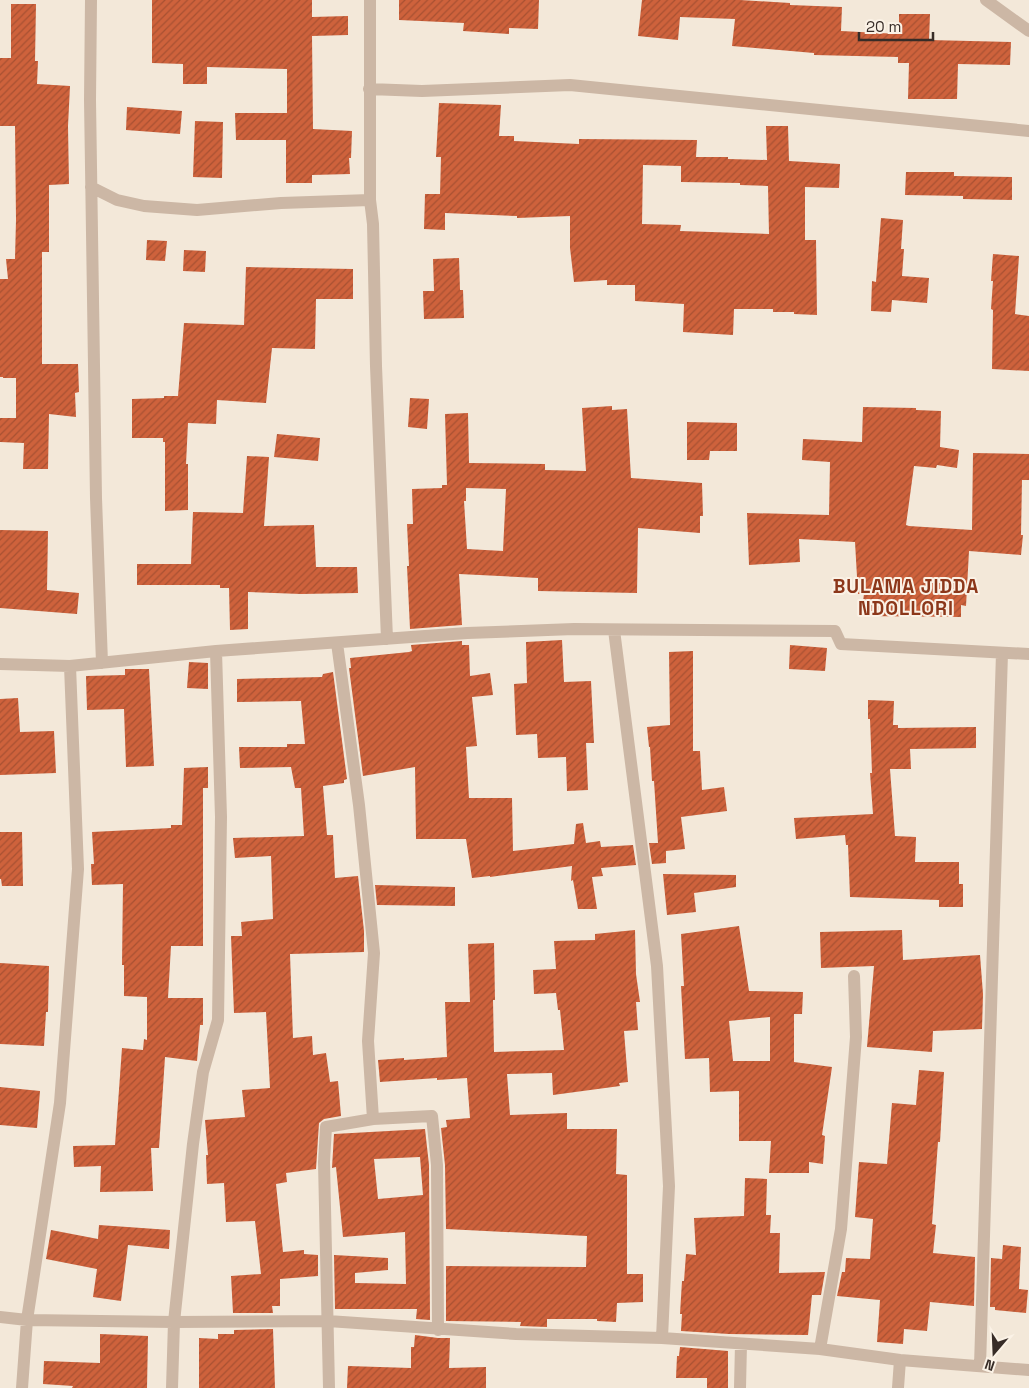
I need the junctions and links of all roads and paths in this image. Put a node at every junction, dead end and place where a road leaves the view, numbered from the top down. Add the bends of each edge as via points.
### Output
1 (91, 0) edge
2 (370, 0) edge
3 (986, 0) edge
4 (1029, 31) edge
5 (369, 89) junction
6 (1029, 131) edge
7 (91, 187) junction
8 (370, 200) junction
9 (614, 630) junction
10 (387, 639) junction
11 (337, 643) junction
12 (216, 652) junction
13 (1002, 654) junction
14 (1029, 654) edge
15 (102, 663) junction
16 (0, 664) edge
17 (70, 666) junction
18 (854, 976) dead end
19 (372, 1119) junction
20 (0, 1317) edge
21 (27, 1320) junction
22 (328, 1321) junction
23 (174, 1322) junction
24 (438, 1330) junction
25 (662, 1338) junction
26 (741, 1344) junction
27 (820, 1349) junction
28 (900, 1360) junction
29 (980, 1366) junction
30 (1029, 1370) edge
31 (22, 1388) edge
32 (172, 1388) edge
33 (329, 1388) edge
34 (740, 1388) edge
35 (898, 1388) edge

1 - 7 street
2 - 5 street
3 - 4 street
5 - 6 street via 422,91 570,85
5 - 8 street
7 - 8 street via 117,200 144,206 197,210
7 - 15 street
8 - 10 street
9 - 10 street via 467,633
9 - 13 street via 835,631 841,644
9 - 25 street via 657,966 669,1186
10 - 11 street
11 - 12 street
11 - 19 street via 359,805 374,953 368,1041
12 - 15 street
12 - 23 street via 221,817 218,1020 203,1072
13 - 14 street
13 - 29 street
15 - 17 street
16 - 17 street
17 - 21 street via 78,869 60,1103
18 - 27 street via 856,1037 841,1229
19 - 22 street via 326,1127
19 - 24 street via 432,1116 437,1166
20 - 21 street
21 - 23 street
21 - 31 street
22 - 23 street
22 - 24 street
22 - 33 street
23 - 32 street
24 - 25 street
25 - 26 street
26 - 27 street
26 - 34 street
27 - 28 street
28 - 29 street
28 - 35 street
29 - 30 street

